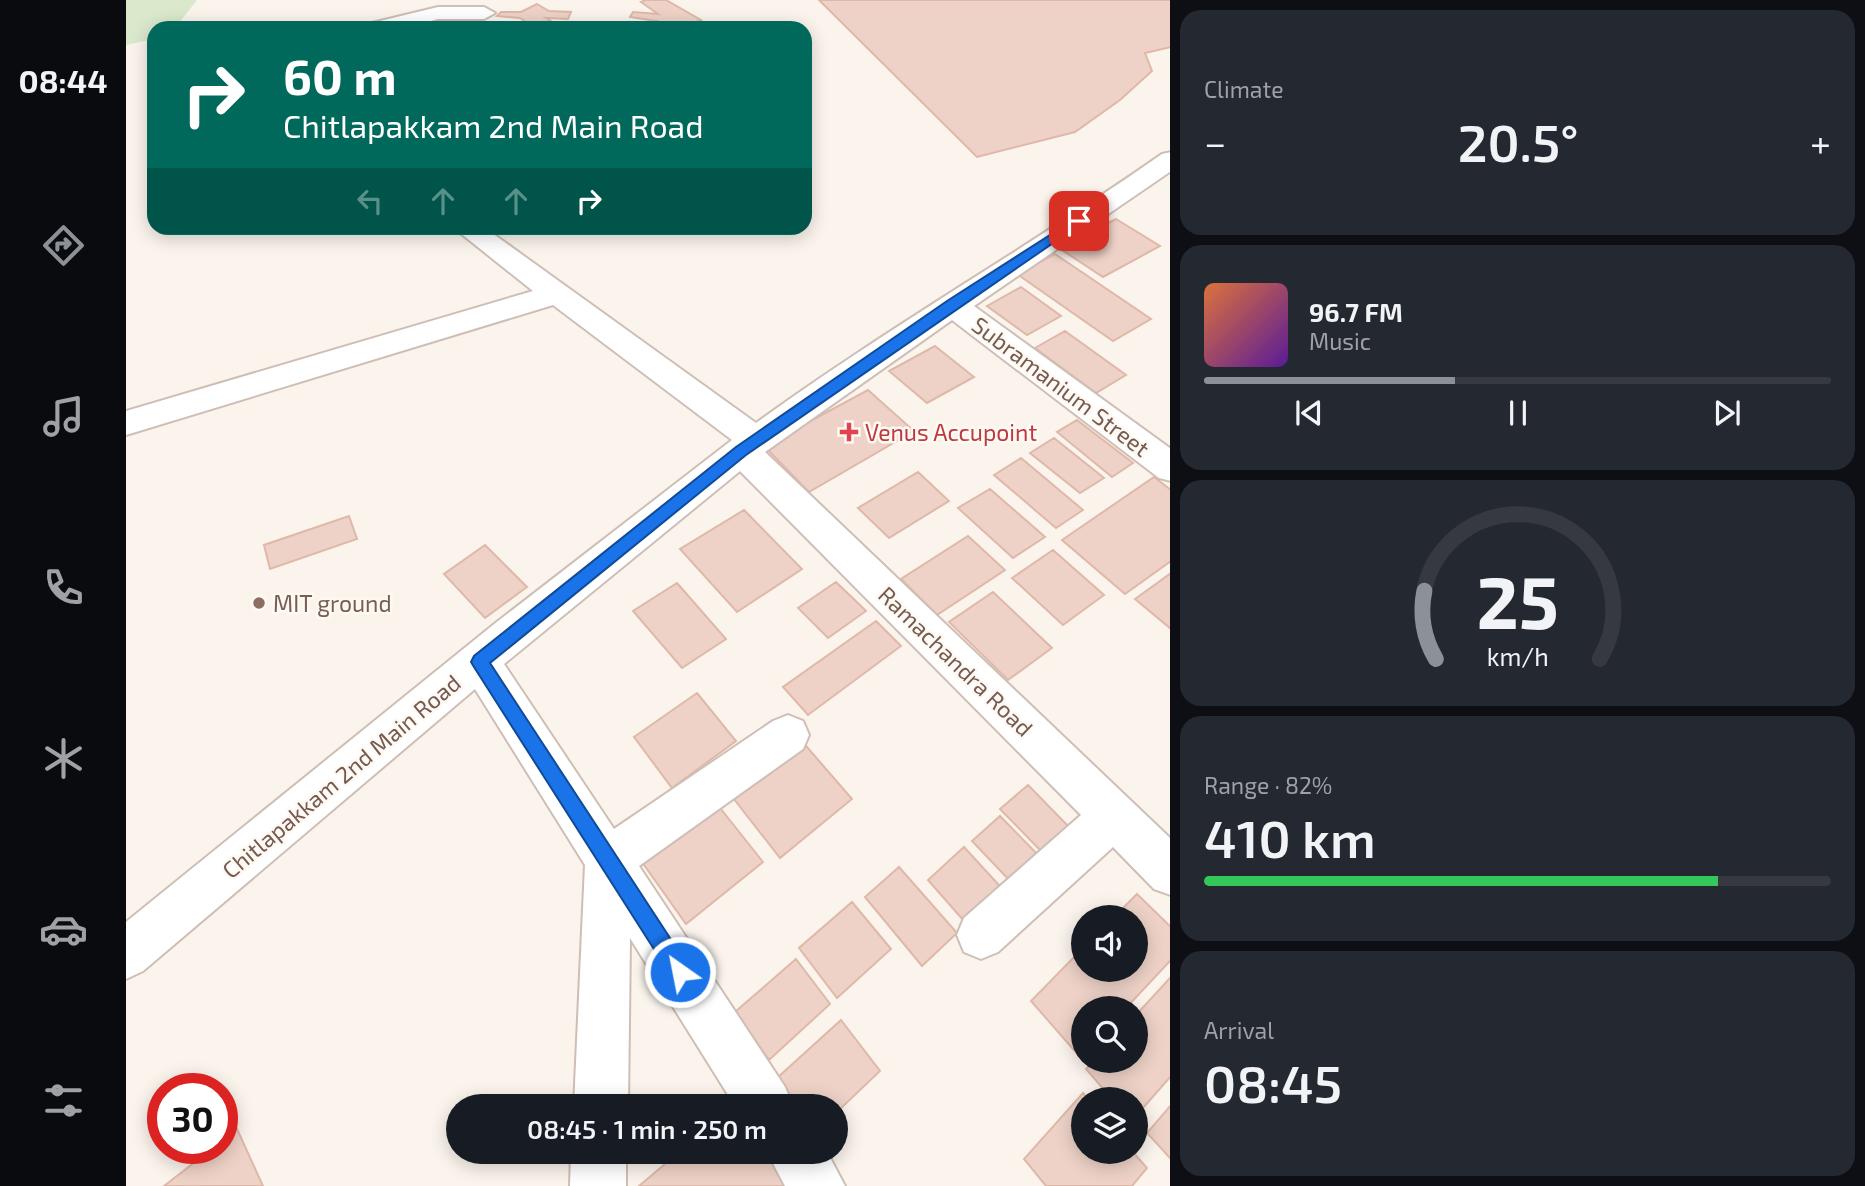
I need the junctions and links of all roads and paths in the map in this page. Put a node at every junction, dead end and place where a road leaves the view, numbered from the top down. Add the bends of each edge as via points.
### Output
1 (484, 13) dead end
2 (407, 21) edge
3 (1161, 178) edge
4 (477, 235) edge
5 (556, 294) junction
6 (951, 304) junction
7 (126, 423) edge
8 (749, 446) junction
9 (1170, 468) edge
10 (480, 662) junction
11 (788, 735) dead end
12 (1114, 817) junction
13 (608, 860) junction
14 (1170, 872) edge
15 (981, 935) dead end
16 (126, 954) edge
17 (601, 1094) edge
18 (758, 1094) edge
19 (599, 1164) edge
20 (803, 1164) edge
21 (598, 1186) edge
22 (817, 1186) edge

1 - 2 street via 438,13
3 - 6 street, Chitlapakkam 2nd Main Road
4 - 5 street, Ramachandra Road
5 - 7 street
5 - 8 street, Ramachandra Road
6 - 8 street, Chitlapakkam 2nd Main Road
6 - 9 street, Subramanium Street
8 - 10 street, Chitlapakkam 2nd Main Road
8 - 12 street, Ramachandra Road
10 - 13 street
10 - 16 street, Chitlapakkam 2nd Main Road
11 - 13 street
12 - 14 street, Ramachandra Road
12 - 15 street
13 - 17 street
13 - 18 street
19 - 21 street
20 - 22 street

